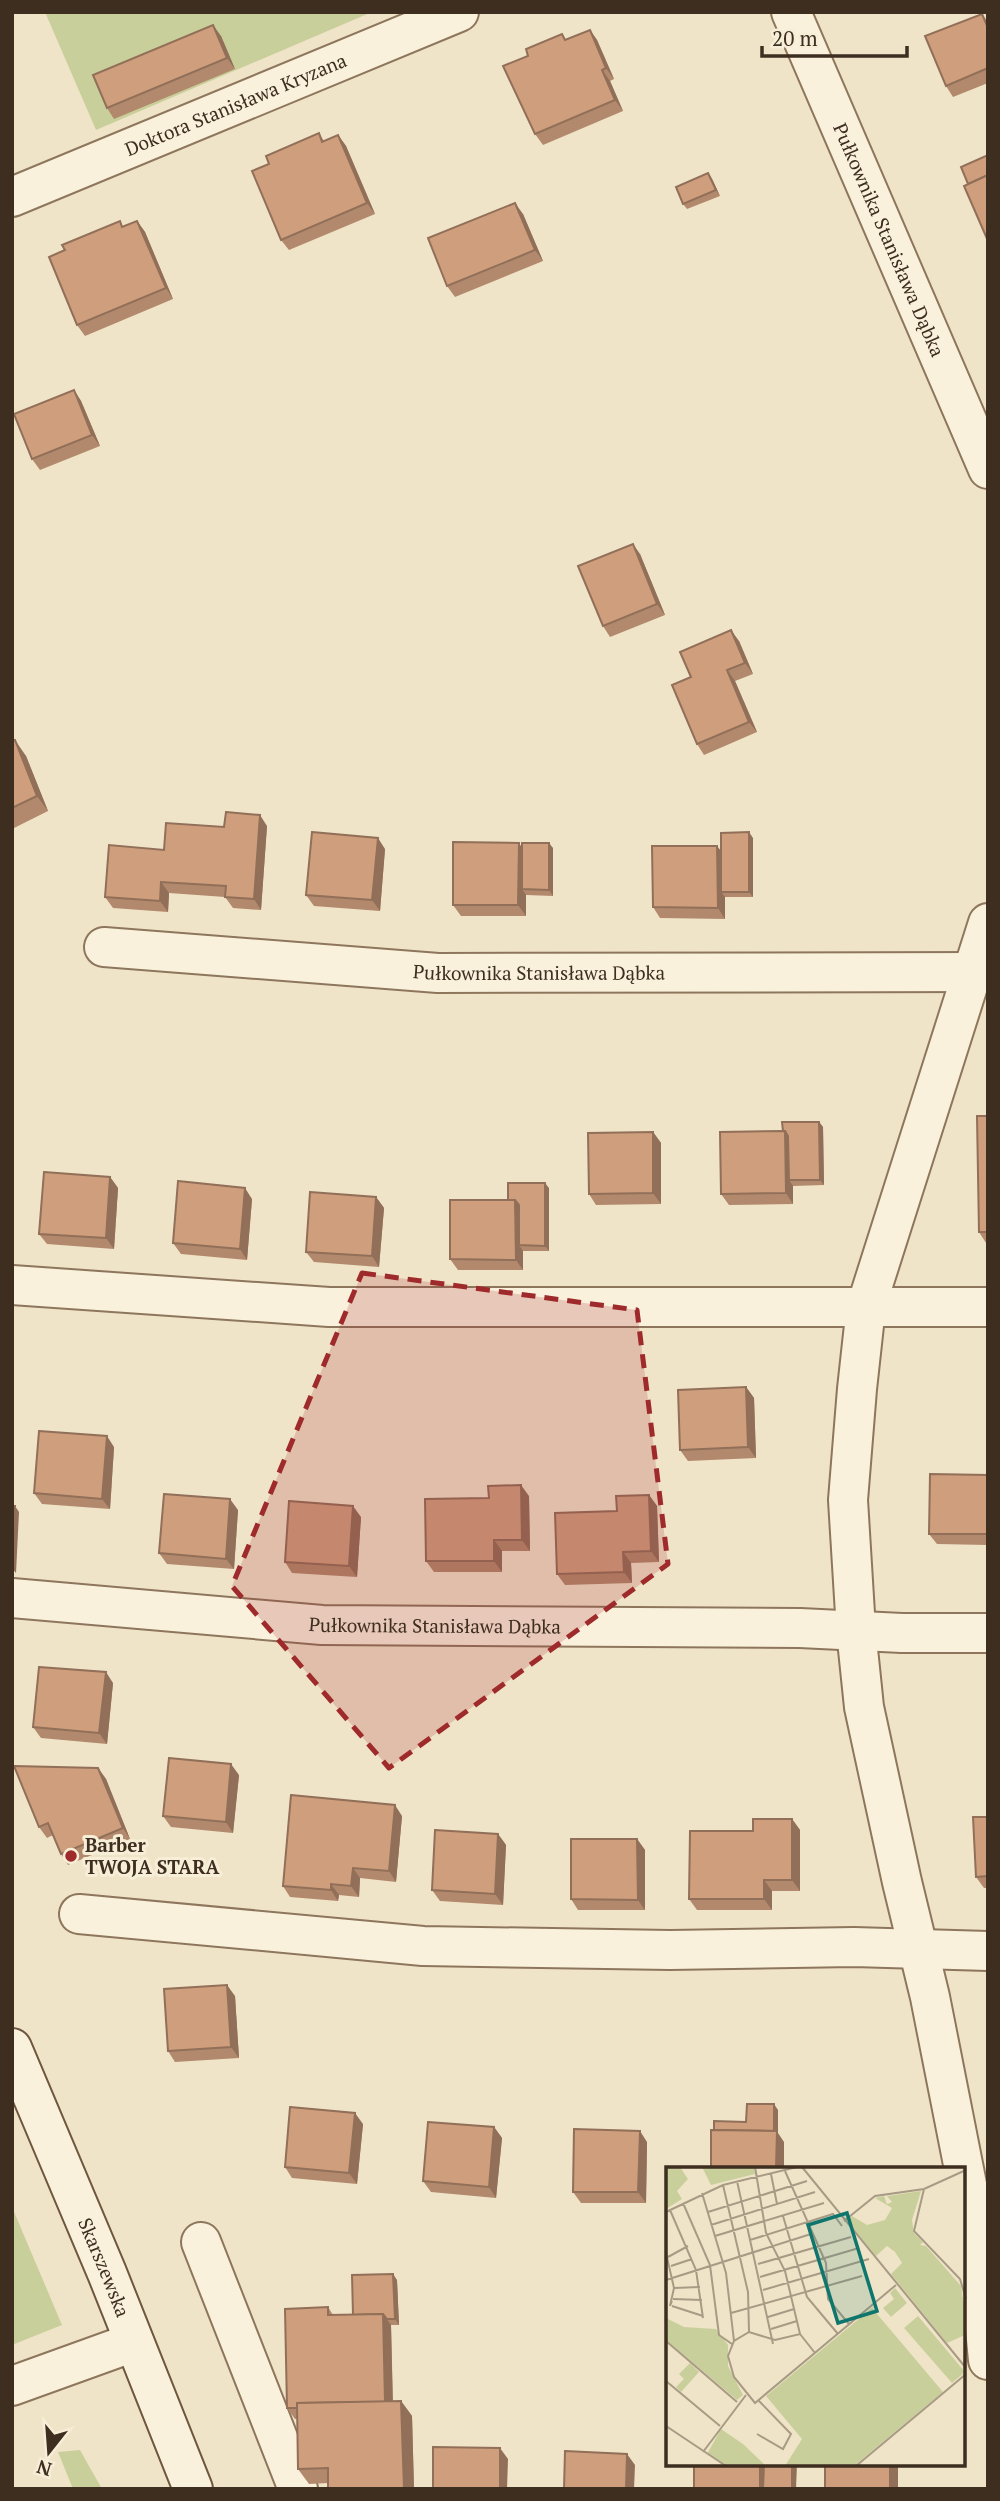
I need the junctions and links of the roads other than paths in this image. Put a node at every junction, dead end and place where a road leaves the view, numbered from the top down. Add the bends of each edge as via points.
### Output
1 (459, 12) edge
2 (791, 12) edge
3 (12, 197) edge
4 (988, 470) edge
5 (988, 923) edge
6 (104, 947) dead end
7 (980, 972) edge
8 (12, 1285) edge
9 (866, 1307) junction
10 (988, 1307) edge
11 (12, 1598) edge
12 (856, 1630) junction
13 (988, 1633) edge
14 (79, 1914) dead end
15 (918, 1949) junction
16 (988, 1951) edge
17 (12, 2048) edge
18 (963, 2167) edge
19 (965, 2177) edge
20 (201, 2242) dead end
21 (984, 2269) edge
22 (134, 2342) junction
23 (988, 2360) edge
24 (12, 2386) edge
25 (193, 2489) edge
26 (298, 2489) edge

1 - 3 street, Doktora Stanisława Kryzana
2 - 4 street, Pułkownika Stanisława Dąbka
5 - 7 street
6 - 7 street, Pułkownika Stanisława Dąbka via 438,972
7 - 9 street
8 - 9 street via 329,1307
9 - 10 street
9 - 12 street via 848,1500
11 - 12 street, Pułkownika Stanisława Dąbka via 322,1625
12 - 13 street, Pułkownika Stanisława Dąbka
12 - 15 street via 864,1707
14 - 15 street via 423,1946
15 - 16 street
15 - 18 street
17 - 22 street, Skarszewska
19 - 21 street
20 - 26 street
21 - 23 street
22 - 24 street
22 - 25 street, Skarszewska

